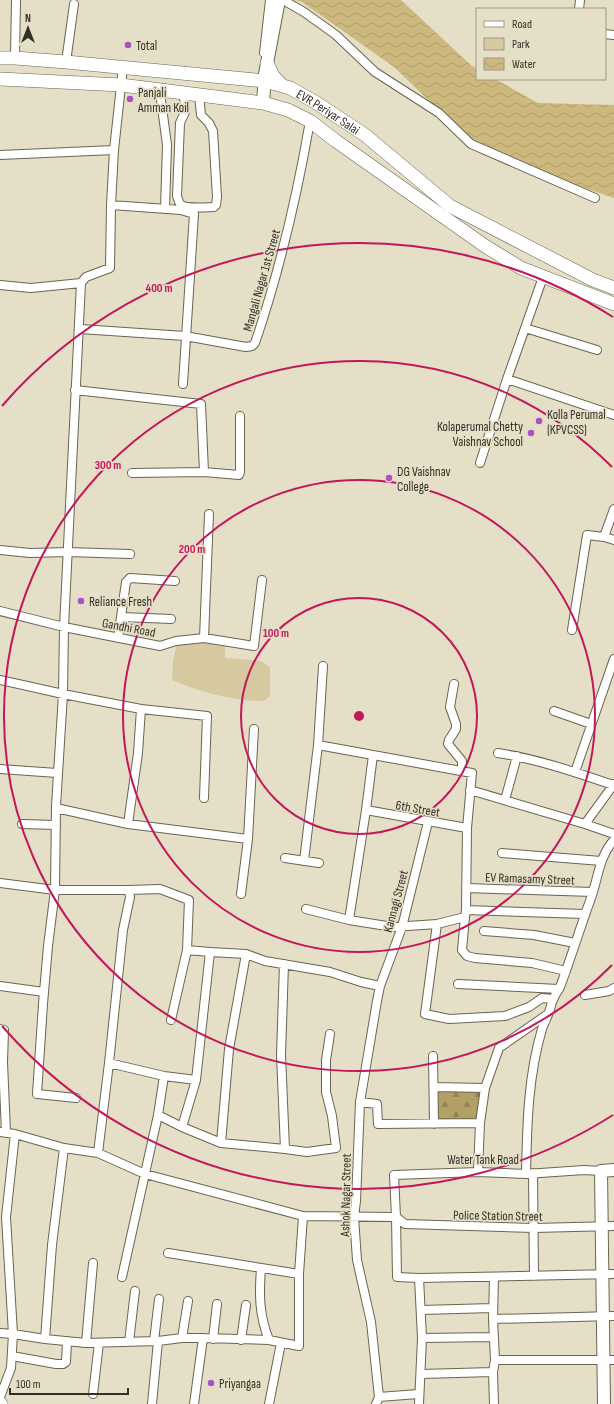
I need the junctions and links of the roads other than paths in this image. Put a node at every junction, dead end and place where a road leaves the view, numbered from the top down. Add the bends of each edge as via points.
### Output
1 (16, 0) edge
2 (270, 0) edge
3 (279, 0) edge
4 (283, 0) edge
5 (74, 4) dead end
6 (0, 58) edge
7 (15, 58) junction
8 (66, 62) junction
9 (123, 67) junction
10 (266, 72) junction
11 (0, 79) edge
12 (281, 84) junction
13 (121, 85) junction
14 (162, 89) junction
15 (184, 93) junction
16 (199, 95) junction
17 (263, 103) junction
18 (310, 121) junction
19 (114, 150) junction
20 (0, 155) edge
21 (595, 198) dead end
22 (111, 204) junction
23 (165, 209) junction
24 (543, 277) junction
25 (81, 283) junction
26 (0, 285) edge
27 (614, 288) edge
28 (614, 304) edge
29 (525, 328) junction
30 (80, 329) junction
31 (185, 336) junction
32 (597, 350) dead end
33 (507, 379) junction
34 (183, 384) dead end
35 (75, 390) junction
36 (614, 415) edge
37 (240, 416) dead end
38 (480, 463) dead end
39 (204, 472) junction
40 (132, 473) dead end
41 (614, 509) edge
42 (209, 514) dead end
43 (604, 537) junction
44 (614, 540) edge
45 (0, 550) edge
46 (68, 552) junction
47 (130, 554) dead end
48 (262, 580) dead end
49 (175, 581) dead end
50 (0, 611) edge
51 (122, 617) junction
52 (171, 619) dead end
53 (64, 627) junction
54 (572, 630) dead end
55 (118, 638) junction
56 (204, 638) junction
57 (614, 659) edge
58 (323, 666) dead end
59 (0, 680) edge
60 (454, 684) dead end
61 (63, 694) junction
62 (141, 709) junction
63 (554, 711) dead end
64 (591, 724) junction
65 (254, 729) dead end
66 (318, 745) junction
67 (498, 753) dead end
68 (372, 755) junction
69 (517, 756) junction
70 (0, 769) edge
71 (462, 771) junction
72 (575, 772) junction
73 (58, 773) junction
74 (614, 785) edge
75 (470, 790) junction
76 (204, 798) dead end
77 (505, 800) junction
78 (56, 808) junction
79 (366, 810) junction
80 (428, 822) junction
81 (22, 824) dead end
82 (128, 824) junction
83 (585, 824) junction
84 (56, 825) junction
85 (467, 828) junction
86 (614, 834) edge
87 (248, 839) junction
88 (612, 844) edge
89 (502, 854) dead end
90 (285, 858) dead end
91 (304, 861) junction
92 (601, 861) junction
93 (319, 863) dead end
94 (0, 883) edge
95 (466, 888) junction
96 (55, 890) junction
97 (129, 890) junction
98 (593, 892) junction
99 (241, 894) dead end
100 (306, 909) dead end
101 (466, 913) junction
102 (585, 914) junction
103 (349, 920) junction
104 (437, 924) junction
105 (402, 927) junction
106 (484, 931) dead end
107 (575, 943) junction
108 (187, 950) junction
109 (210, 952) junction
110 (246, 954) junction
111 (284, 964) junction
112 (566, 971) junction
113 (458, 984) dead end
114 (0, 986) edge
115 (380, 986) junction
116 (614, 988) edge
117 (559, 990) junction
118 (44, 992) junction
119 (585, 996) dead end
120 (553, 999) junction
121 (549, 1014) junction
122 (171, 1020) dead end
123 (0, 1029) edge
124 (330, 1034) dead end
125 (433, 1056) dead end
126 (109, 1062) junction
127 (164, 1076) junction
128 (196, 1080) junction
129 (434, 1087) junction
130 (485, 1088) junction
131 (76, 1098) dead end
132 (360, 1102) junction
133 (158, 1115) junction
134 (480, 1123) junction
135 (434, 1124) junction
136 (182, 1127) junction
137 (7, 1133) edge
138 (221, 1142) junction
139 (64, 1148) junction
140 (285, 1149) junction
141 (98, 1153) junction
142 (614, 1170) edge
143 (601, 1171) junction
144 (478, 1172) junction
145 (145, 1174) junction
146 (530, 1174) junction
147 (303, 1216) junction
148 (354, 1217) junction
149 (396, 1217) junction
150 (608, 1226) edge
151 (534, 1228) junction
152 (168, 1253) dead end
153 (93, 1263) dead end
154 (261, 1268) junction
155 (299, 1274) junction
156 (608, 1274) edge
157 (534, 1276) junction
158 (122, 1277) dead end
159 (494, 1277) junction
160 (419, 1278) junction
161 (135, 1291) dead end
162 (159, 1299) dead end
163 (188, 1301) dead end
164 (216, 1304) dead end
165 (246, 1305) dead end
166 (493, 1308) junction
167 (421, 1310) junction
168 (608, 1316) edge
169 (493, 1319) junction
170 (0, 1334) edge
171 (13, 1334) junction
172 (494, 1337) junction
173 (182, 1338) junction
174 (203, 1338) junction
175 (422, 1338) junction
176 (45, 1339) junction
177 (213, 1339) junction
178 (241, 1340) junction
179 (269, 1340) junction
180 (68, 1341) junction
181 (156, 1341) junction
182 (129, 1342) junction
183 (86, 1343) junction
184 (99, 1343) junction
185 (281, 1343) junction
186 (12, 1356) junction
187 (495, 1360) junction
188 (609, 1360) edge
189 (493, 1372) junction
190 (421, 1374) junction
191 (93, 1394) dead end
192 (418, 1394) junction
193 (0, 1397) edge
194 (378, 1400) edge
195 (152, 1404) edge
196 (194, 1404) edge
197 (269, 1404) edge
198 (419, 1404) edge
199 (494, 1404) edge
200 (604, 1404) edge

1 - 7 street
2 - 10 street via 262,69
3 - 10 street
4 - 21 street via 336,36 375,72 439,113 471,144
5 - 8 street
6 - 7 main road, EVR Periyar Salai
7 - 8 main road, EVR Periyar Salai
8 - 9 main road, EVR Periyar Salai
9 - 10 main road, EVR Periyar Salai
9 - 13 street
10 - 12 main road, EVR Periyar Salai
10 - 12 main road
10 - 17 street
11 - 13 main road, EVR Periyar Salai
12 - 27 main road, EVR Periyar Salai via 315,102 365,135 450,206 593,280
13 - 14 main road, EVR Periyar Salai
13 - 19 street
14 - 15 main road, EVR Periyar Salai
14 - 23 street via 167,144
15 - 16 main road, EVR Periyar Salai
15 - 16 street via 185,112 180,123 177,196 182,205 214,207 217,198 213,131 201,115
16 - 17 main road, EVR Periyar Salai
17 - 18 main road, EVR Periyar Salai via 288,110
18 - 24 main road, EVR Periyar Salai via 485,246 521,268
18 - 31 street, Mangali Nagar 1st Street via 295,202 255,343 246,347
19 - 20 street
19 - 22 street
22 - 23 street
22 - 25 street via 110,268 86,277
23 - 31 street via 194,214
24 - 28 main road, EVR Periyar Salai
24 - 29 street
25 - 26 street via 31,288
25 - 30 street
29 - 32 street
29 - 33 street
30 - 31 street, Mangali Nagar 1st Street
30 - 35 street
31 - 34 street
33 - 36 street
33 - 38 street
35 - 39 street via 201,404
35 - 46 street
37 - 39 street via 240,474
39 - 40 street
41 - 43 street
42 - 56 street
43 - 44 street
43 - 54 street via 587,535
45 - 46 street via 30,553
46 - 47 street
46 - 53 street
48 - 56 street, Gandhi Road via 254,646
49 - 51 street via 130,578 126,582
50 - 53 street, Gandhi Road
51 - 52 street
51 - 55 street
53 - 55 street, Gandhi Road
53 - 61 street
55 - 56 street, Gandhi Road via 160,646 176,641
57 - 64 street
58 - 66 street
59 - 61 street
60 - 71 street via 450,707 456,729 448,744 462,760
61 - 62 street
61 - 73 street
62 - 76 street via 207,716
62 - 82 street
63 - 64 street
64 - 72 street
65 - 87 street
66 - 68 street
66 - 91 street
67 - 69 street
68 - 71 street
68 - 79 street
69 - 72 street
69 - 77 street
70 - 73 street
71 - 75 street via 472,773
72 - 74 street
73 - 78 street
74 - 83 street
75 - 77 street
75 - 85 street
77 - 83 street
78 - 82 street
78 - 84 street
79 - 80 street, 6th Street
79 - 103 street
80 - 85 street, 6th Street
80 - 105 street, Kannagi Street
81 - 84 street
82 - 87 street
83 - 86 street
84 - 96 street
85 - 95 street
87 - 99 street
88 - 92 street
89 - 92 street
90 - 91 street
91 - 93 street
92 - 98 street
94 - 96 street
95 - 98 street, EV Ramasamy Street
95 - 101 street
96 - 97 street
96 - 118 street
97 - 108 street via 160,889 190,900
97 - 126 street
98 - 102 street
100 - 103 street
101 - 102 street
101 - 104 street
101 - 112 street via 462,950 467,956 532,963
102 - 107 street
103 - 105 street
104 - 105 street
104 - 120 street via 425,1014 448,1019 505,1016 529,1007 542,998
105 - 115 street, Kannagi Street
106 - 107 street via 534,935
107 - 112 street
108 - 109 street
108 - 122 street
109 - 110 street
109 - 128 street
110 - 111 street
110 - 138 street via 229,1048
111 - 115 street via 330,972
111 - 140 street via 281,1055
112 - 117 street
113 - 117 street
114 - 118 street
115 - 132 street, Ashok Nagar Street
116 - 119 street
117 - 120 street
118 - 131 street via 37,1094
120 - 121 street
121 - 130 street via 499,1048
121 - 146 street via 542,1028 529,1096 527,1122
123 - 137 street via 4,1030
124 - 140 street via 326,1060 326,1092 336,1148 307,1152
125 - 129 street
126 - 127 street
126 - 141 street
127 - 128 street
127 - 133 street
128 - 136 street
129 - 130 street
129 - 135 street
130 - 134 street
132 - 135 street via 377,1104 378,1124
132 - 148 street, Ashok Nagar Street
133 - 136 street
133 - 145 street
134 - 135 street
134 - 144 street
136 - 138 street
137 - 139 street
137 - 171 street via 6,1218
138 - 140 street
139 - 141 street
139 - 176 street via 52,1245
141 - 145 street
142 - 143 street, Water Tank Road
143 - 146 street, Water Tank Road
143 - 150 street
144 - 146 street, Water Tank Road
144 - 149 street, Water Tank Road via 394,1175
145 - 147 street
145 - 158 street
146 - 151 street
147 - 148 street
147 - 155 street
148 - 149 street
148 - 194 street, Ashok Nagar Street via 357,1260 371,1322
149 - 151 street, Police Station Street via 405,1224
149 - 160 street via 397,1277
150 - 151 street, Police Station Street
150 - 156 street
151 - 157 street
152 - 154 street
153 - 183 street
154 - 155 street
154 - 179 street via 260,1309
155 - 185 street via 300,1346
156 - 157 street
156 - 168 street
157 - 159 street
159 - 160 street
159 - 166 street
160 - 167 street
161 - 182 street
162 - 181 street
163 - 173 street
164 - 177 street
165 - 178 street
166 - 167 street
166 - 169 street
167 - 175 street
168 - 169 street
168 - 188 street
169 - 172 street
170 - 171 street
171 - 176 street
171 - 186 street
172 - 175 street
172 - 187 street
173 - 174 street
173 - 181 street
174 - 177 street
174 - 196 street
175 - 190 street
176 - 180 street
177 - 178 street
178 - 179 street
179 - 185 street
180 - 183 street
180 - 186 street via 66,1362 63,1364
181 - 182 street
181 - 195 street
182 - 184 street
183 - 184 street
184 - 191 street
185 - 197 street
186 - 193 street via 11,1368
187 - 188 street
187 - 189 street
188 - 200 street
189 - 190 street
189 - 199 street
190 - 192 street
192 - 194 street
192 - 198 street

